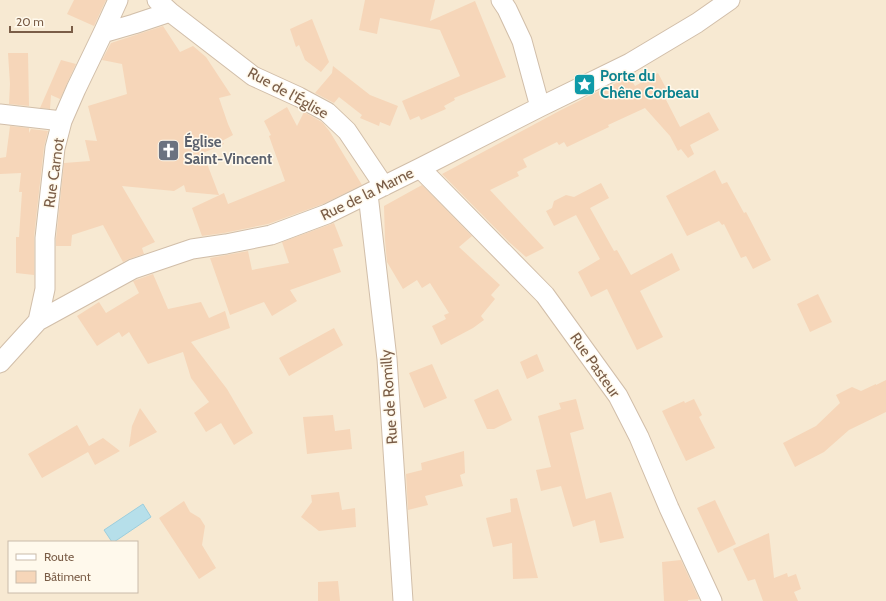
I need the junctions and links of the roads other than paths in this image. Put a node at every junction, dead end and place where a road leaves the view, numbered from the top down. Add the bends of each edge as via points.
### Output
1 (118, 0) edge
2 (501, 0) edge
3 (730, 0) edge
4 (163, 6) edge
5 (103, 33) junction
6 (540, 107) junction
7 (0, 114) edge
8 (62, 121) junction
9 (420, 168) junction
10 (376, 190) junction
11 (38, 321) junction
12 (0, 363) edge
13 (403, 601) edge
14 (712, 601) edge

1 - 5 street, Rue Carnot
2 - 6 street via 522,41
3 - 6 street, Rue de la Marne via 630,63
4 - 5 street via 134,24
4 - 10 street, Rue de l'Église via 254,76 326,112 347,131
5 - 8 street, Rue Carnot
6 - 9 street, Rue de la Marne
7 - 8 street
8 - 11 street, Rue Carnot via 55,148 45,238 45,289
9 - 10 street, Rue de la Marne
9 - 14 street, Rue Pasteur via 545,295 618,396
10 - 11 street, Rue de la Marne via 327,214 271,235 192,249 132,269
10 - 13 street, Rue de Romilly
11 - 12 street, Rue de la Marne

